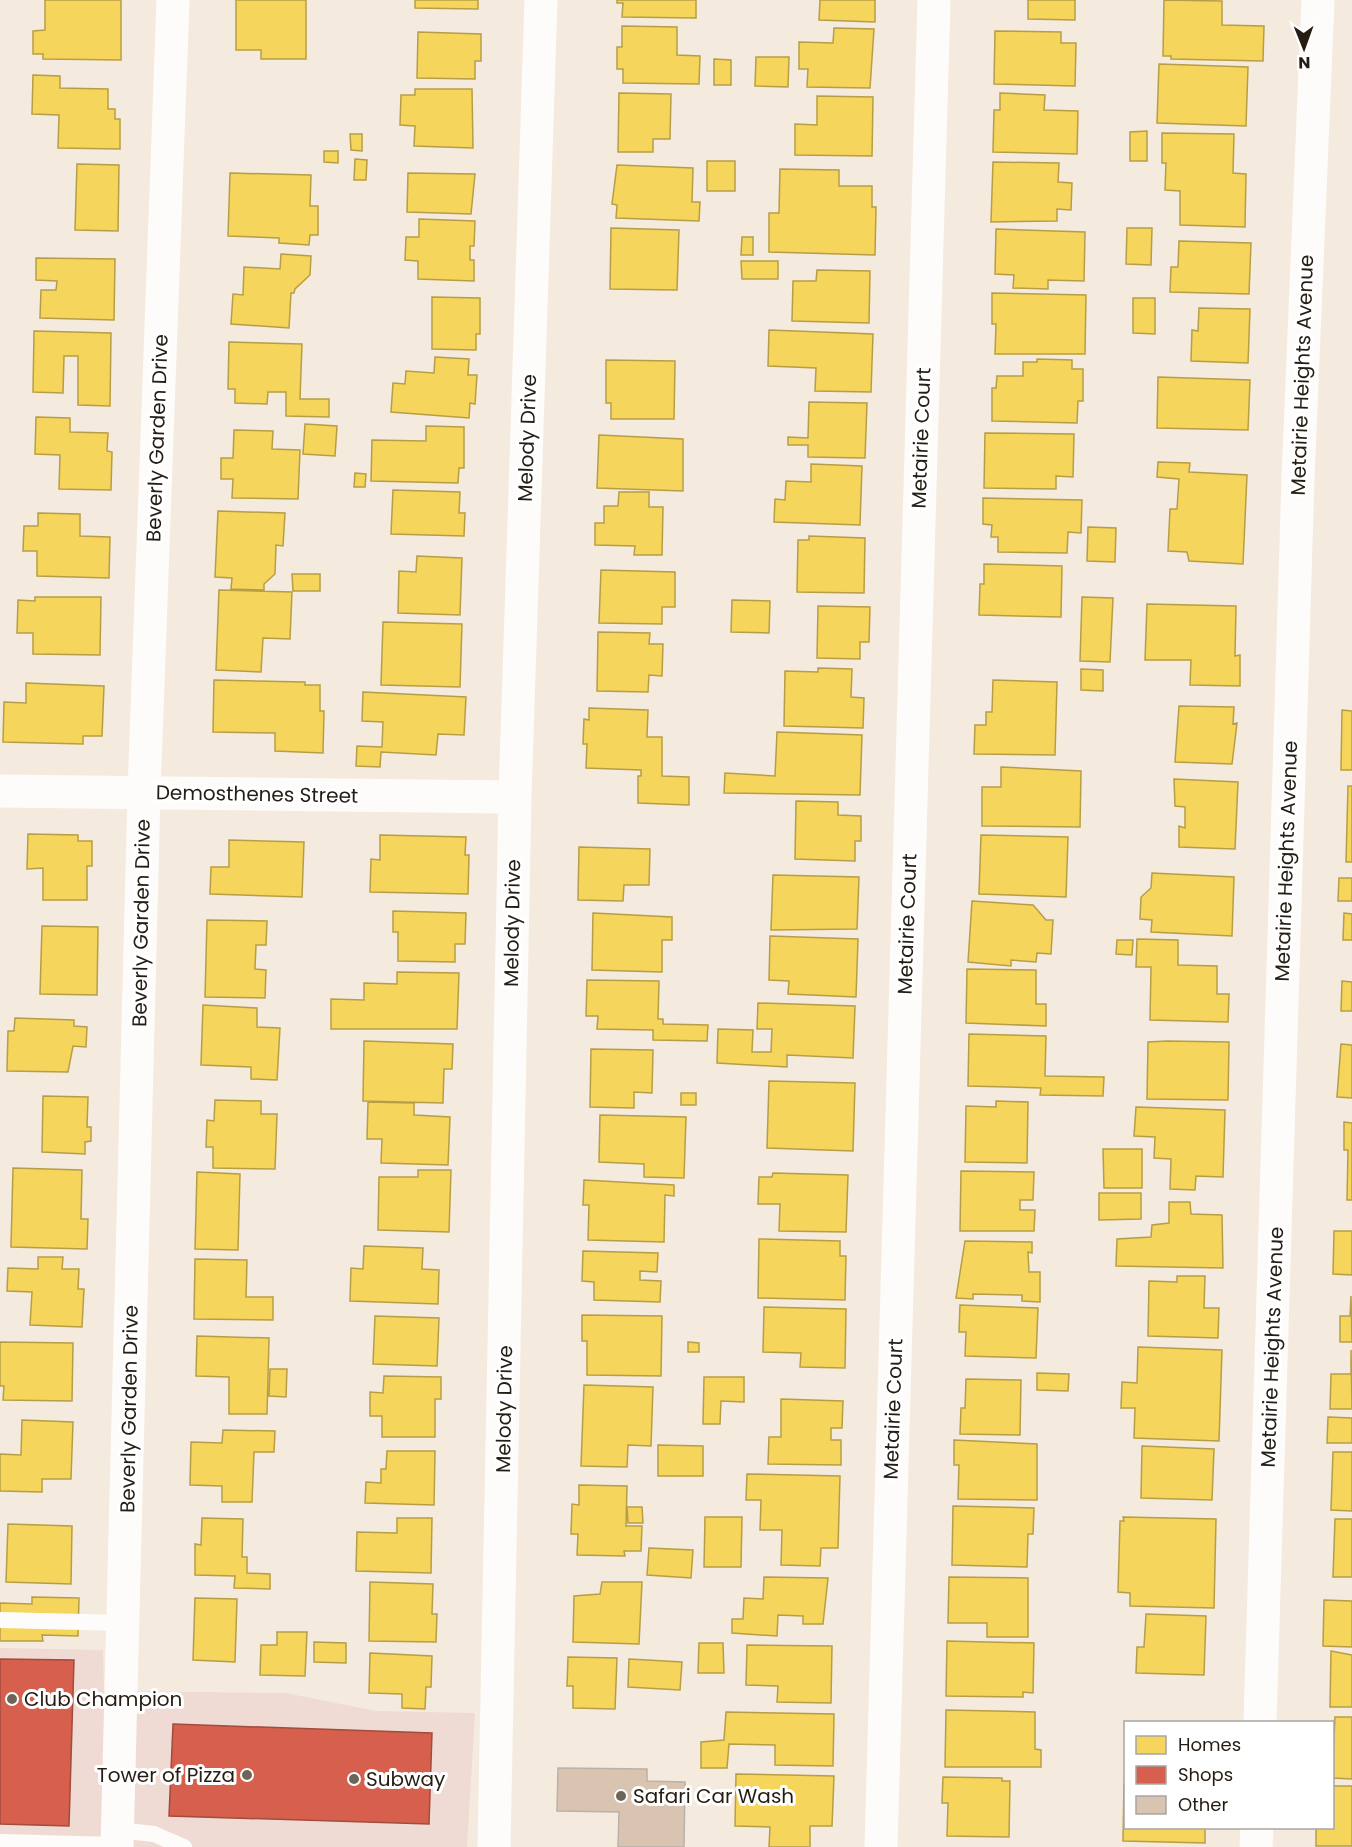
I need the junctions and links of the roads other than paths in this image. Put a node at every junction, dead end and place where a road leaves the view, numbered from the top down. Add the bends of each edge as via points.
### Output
1 (173, 0) edge
2 (542, 0) edge
3 (933, 0) edge
4 (1317, 0) edge
5 (0, 791) edge
6 (144, 792) junction
7 (515, 797) junction
8 (0, 1620) edge
9 (123, 1623) junction
10 (1260, 1721) edge
11 (1257, 1829) edge
12 (117, 1840) edge
13 (0, 1842) edge
14 (184, 1847) edge
15 (494, 1847) edge
16 (881, 1847) edge
17 (1257, 1847) edge

1 - 6 street, Beverly Garden Drive
2 - 7 street, Melody Drive
3 - 16 street, Metairie Court
4 - 10 street, Metairie Heights Avenue via 1298,478
5 - 6 street, Demosthenes Street
6 - 7 street, Demosthenes Street
6 - 9 street, Beverly Garden Drive
7 - 15 street, Melody Drive
8 - 9 lane
9 - 12 street, Beverly Garden Drive
11 - 17 street
12 - 13 lane
12 - 14 lane via 154,1834

